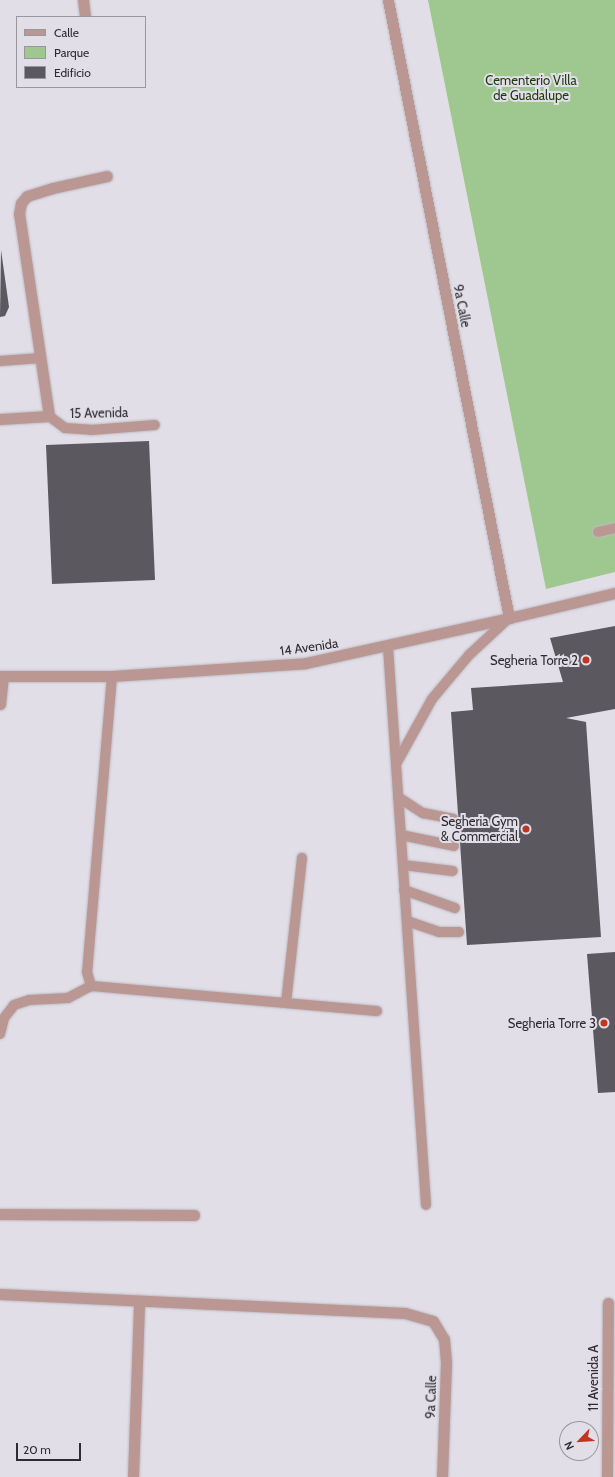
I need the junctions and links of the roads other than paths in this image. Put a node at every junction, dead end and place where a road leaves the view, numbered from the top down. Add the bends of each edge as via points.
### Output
1 (83, 0) edge
2 (388, 0) edge
3 (85, 16) edge
4 (107, 176) dead end
5 (41, 358) junction
6 (0, 361) edge
7 (49, 416) junction
8 (0, 419) edge
9 (155, 425) dead end
10 (615, 528) edge
11 (598, 532) dead end
12 (615, 593) edge
13 (509, 618) junction
14 (388, 647) junction
15 (1, 676) edge
16 (112, 676) junction
17 (0, 704) edge
18 (396, 764) junction
19 (398, 797) junction
20 (453, 819) dead end
21 (401, 835) junction
22 (454, 846) dead end
23 (302, 858) dead end
24 (402, 865) junction
25 (453, 871) dead end
26 (404, 890) junction
27 (455, 908) dead end
28 (406, 921) junction
29 (459, 932) dead end
30 (91, 986) junction
31 (286, 1003) junction
32 (377, 1011) dead end
33 (0, 1034) edge
34 (426, 1205) dead end
35 (0, 1214) edge
36 (194, 1215) dead end
37 (0, 1294) edge
38 (139, 1302) junction
39 (608, 1303) dead end
40 (133, 1477) edge
41 (442, 1477) edge
42 (607, 1477) edge

1 - 3 street
2 - 13 street, 9a Calle
4 - 5 street via 27,196 21,203 19,214
5 - 6 lane
5 - 7 street
7 - 8 street
7 - 9 lane, 15 Avenida via 65,428 90,430
10 - 11 lane
12 - 13 street, 14 Avenida
13 - 14 street, 14 Avenida
13 - 18 lane via 469,655 432,699
14 - 16 street, 14 Avenida via 306,663
14 - 18 lane
15 - 16 street, 14 Avenida
15 - 17 street
16 - 30 lane via 87,972
18 - 19 lane
19 - 20 lane via 423,813
19 - 21 lane
21 - 22 lane
21 - 24 lane
23 - 31 lane
24 - 25 lane
24 - 26 lane
26 - 27 lane
26 - 28 lane
28 - 29 lane via 439,932
28 - 34 lane
30 - 31 lane
30 - 33 lane via 68,998 29,1000 14,1005 4,1018
31 - 32 lane
35 - 36 street
37 - 38 street
38 - 40 street
38 - 41 street, 9a Calle via 405,1313 434,1320 444,1339 446,1357
39 - 42 street, 11 Avenida A

